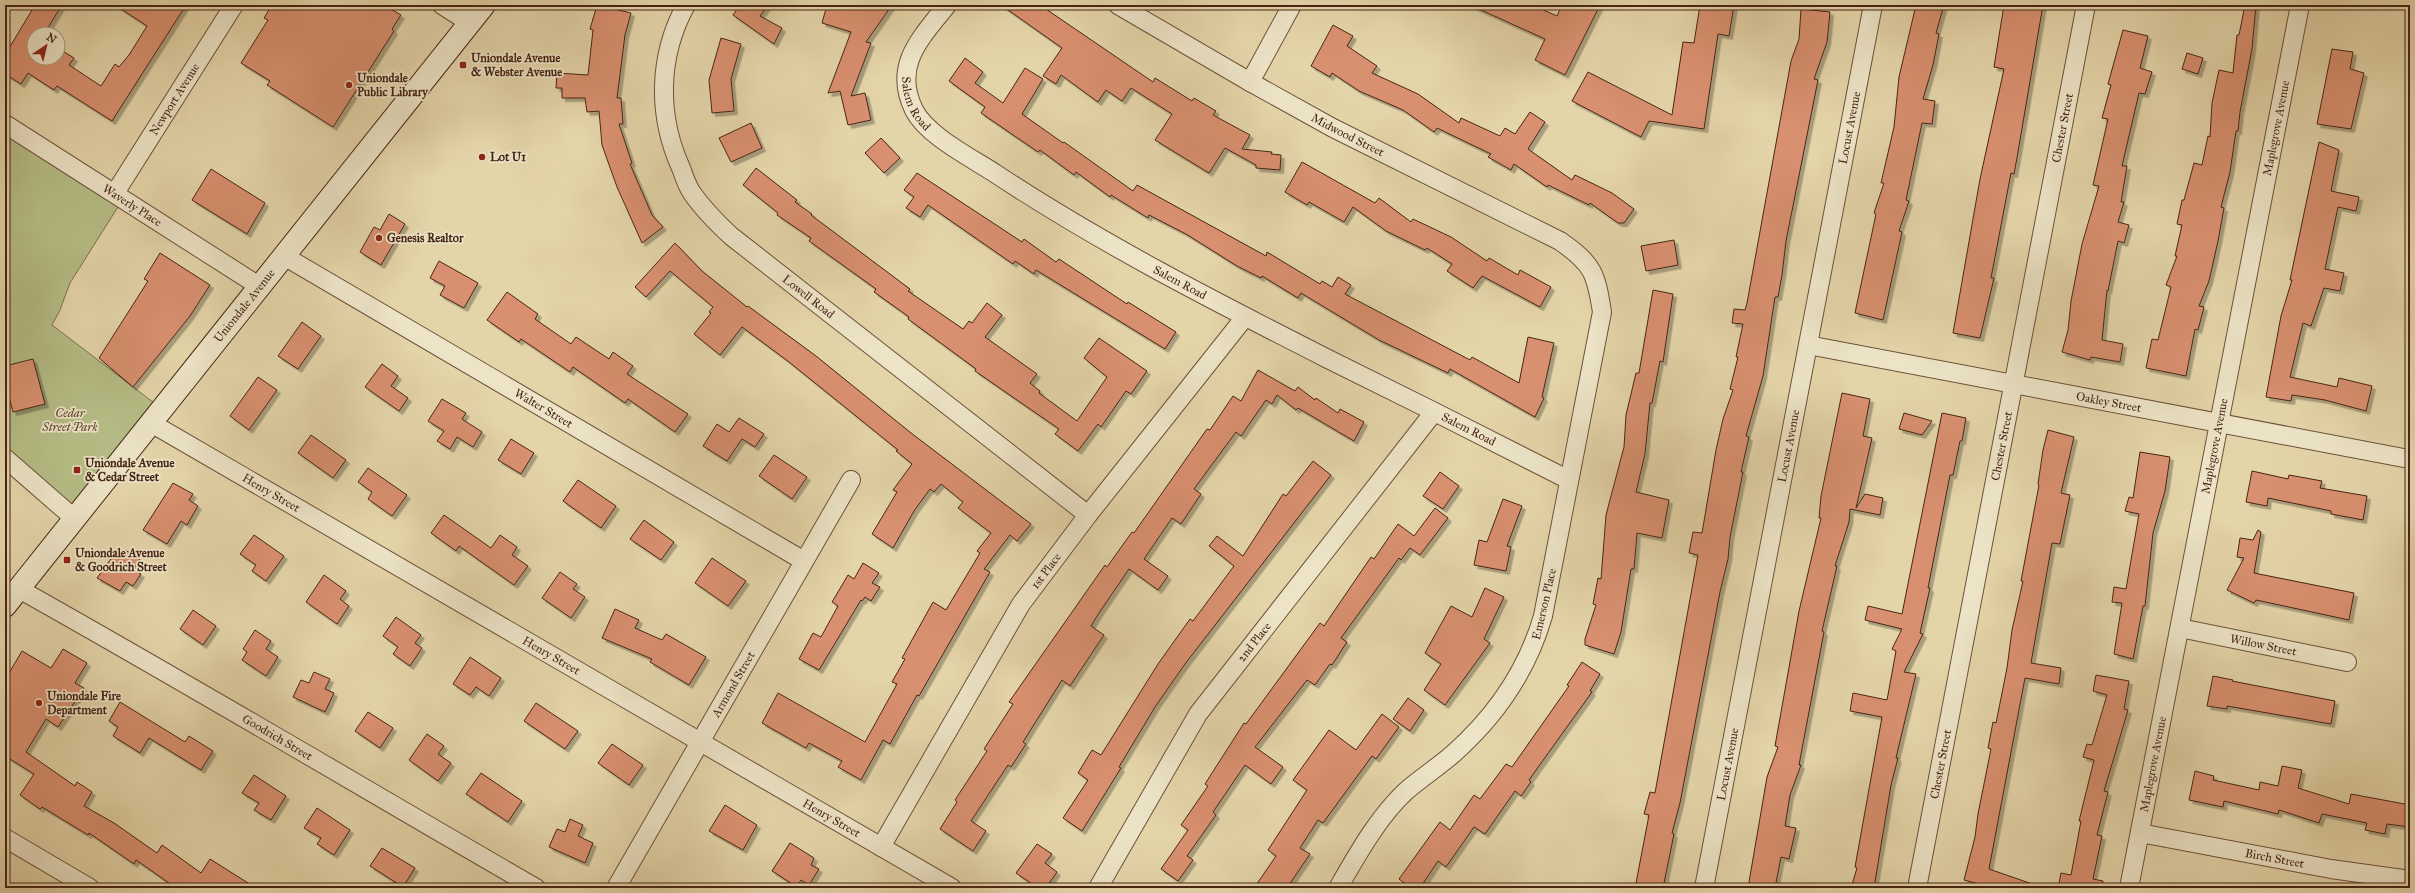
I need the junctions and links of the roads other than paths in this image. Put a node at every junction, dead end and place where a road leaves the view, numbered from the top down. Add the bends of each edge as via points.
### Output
1 (234, 5) edge
2 (442, 5) edge
3 (484, 5) edge
4 (686, 5) edge
5 (947, 5) edge
6 (1118, 5) edge
7 (1292, 5) edge
8 (1873, 5) edge
9 (2086, 5) edge
10 (2300, 5) edge
11 (470, 23) junction
12 (1250, 82) junction
13 (5, 124) edge
14 (115, 193) junction
15 (284, 256) junction
16 (1582, 257) joint
17 (259, 286) junction
18 (1245, 317) junction
19 (1808, 345) junction
20 (2014, 384) junction
21 (1434, 412) junction
22 (151, 423) junction
23 (2219, 423) junction
24 (5, 458) edge
25 (2409, 459) edge
26 (851, 480) dead end
27 (1570, 480) junction
28 (1088, 515) junction
29 (75, 519) junction
30 (804, 561) junction
31 (19, 589) junction
32 (5, 606) edge
33 (2180, 628) junction
34 (2347, 662) dead end
35 (700, 742) junction
36 (2140, 833) junction
37 (5, 838) edge
38 (881, 847) junction
39 (2410, 880) edge
40 (90, 888) edge
41 (536, 888) edge
42 (616, 888) edge
43 (952, 888) edge
44 (1098, 888) edge
45 (1338, 888) edge
46 (1704, 888) edge
47 (1917, 888) edge
48 (2130, 888) edge

1 - 14 street, Newport Avenue
2 - 11 street
3 - 11 main road, Uniondale Avenue
4 - 28 street, Lowell Road via 671,38 663,82 664,116 673,150 692,192 705,209 731,236
5 - 18 street, Salem Road via 914,48 909,57 906,76 915,112 935,134 1039,202 1128,255
6 - 12 street, Midwood Street
7 - 12 street
8 - 19 street, Locust Avenue
9 - 20 street, Chester Street
10 - 23 street, Maplegrove Avenue
11 - 15 main road, Uniondale Avenue
12 - 16 street, Midwood Street via 1333,128 1560,241
13 - 14 street, Waverly Place
14 - 17 street, Waverly Place
15 - 17 main road, Uniondale Avenue
15 - 30 street, Walter Street
16 - 27 street, Emerson Place via 1597,283 1602,312
17 - 22 main road, Uniondale Avenue
18 - 21 street, Salem Road
18 - 28 street, 1st Place
19 - 20 street, Oakley Street
19 - 46 street, Locust Avenue
20 - 23 street, Oakley Street
20 - 47 street, Chester Street
21 - 27 street, Salem Road
21 - 44 street, 2nd Place via 1198,714
22 - 29 main road, Uniondale Avenue
22 - 35 street, Henry Street
23 - 25 street, Oakley Street
23 - 33 street, Maplegrove Avenue
24 - 29 street
26 - 30 street, Armond Street
27 - 45 street, Emerson Place via 1543,616 1534,646 1520,674 1480,729 1406,791 1390,808
28 - 38 street, 1st Place via 1021,604
29 - 31 main road, Uniondale Avenue
30 - 35 street, Armond Street
31 - 32 main road, Uniondale Avenue
31 - 41 street, Goodrich Street
33 - 34 street, Willow Street
33 - 36 street, Maplegrove Avenue
35 - 38 street, Henry Street
35 - 42 street, Armond Street
36 - 39 street, Birch Street via 2331,869
36 - 48 street, Maplegrove Avenue
37 - 40 street
38 - 43 street, Henry Street

